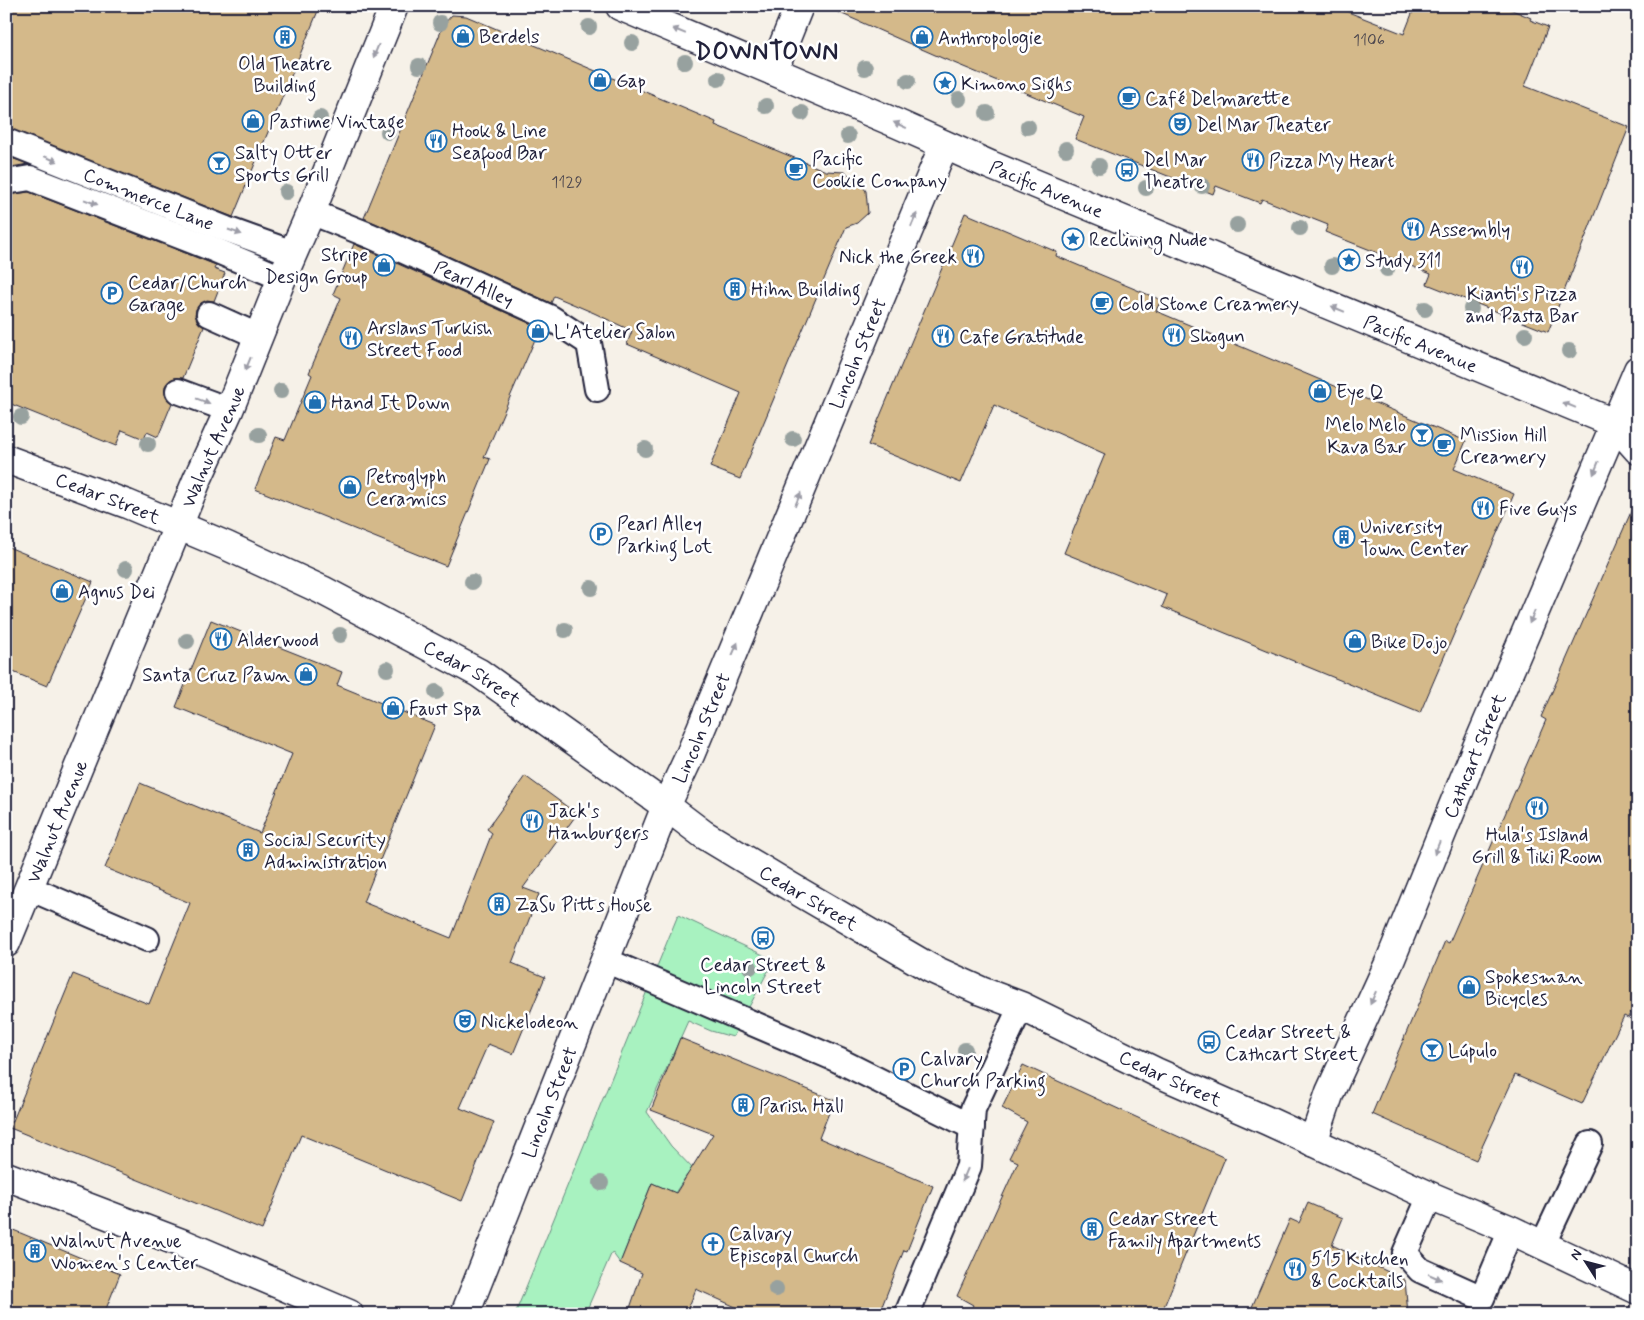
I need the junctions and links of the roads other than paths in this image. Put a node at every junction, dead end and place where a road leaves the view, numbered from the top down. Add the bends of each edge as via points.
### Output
1 (394, 6) edge
2 (620, 6) edge
3 (798, 6) edge
4 (773, 71) junction
5 (6, 141) edge
6 (944, 144) junction
7 (6, 182) edge
8 (311, 212) junction
9 (292, 252) junction
10 (282, 278) junction
11 (209, 314) dead end
12 (258, 336) junction
13 (1638, 370) edge
14 (597, 388) dead end
15 (178, 391) dead end
16 (229, 410) junction
17 (1626, 420) edge
18 (1638, 450) edge
19 (6, 459) edge
20 (178, 526) junction
21 (666, 806) junction
22 (29, 888) junction
23 (147, 940) dead end
24 (6, 943) edge
25 (605, 960) junction
26 (1022, 1006) junction
27 (972, 1127) junction
28 (1313, 1142) junction
29 (1590, 1144) dead end
30 (6, 1176) edge
31 (1430, 1196) junction
32 (1511, 1230) junction
33 (1542, 1246) junction
34 (1638, 1290) edge
35 (349, 1314) edge
36 (465, 1314) edge
37 (907, 1314) edge

1 -> 8 street, Walnut Avenue
4 -> 2 street, Pacific Avenue
3 - 4 street
6 -> 4 street, Pacific Avenue
5 -> 9 lane, Commerce Lane
17 -> 6 street, Pacific Avenue via 1026,180
21 -> 6 street, Lincoln Street via 831,420
7 -> 10 lane via 30,178
8 - 9 street, Walnut Avenue
8 - 14 lane, Pearl Alley via 551,318 588,343
9 - 10 street, Walnut Avenue
10 - 12 street, Walnut Avenue
11 - 12 lane
12 -> 16 street, Walnut Avenue
13 - 17 street, Cathcart Street
15 -> 16 lane
16 - 20 street, Walnut Avenue
17 - 18 street, Pacific Avenue
17 -> 28 street, Cathcart Street via 1477,747 1390,961 1330,1092
19 - 20 street, Cedar Street
20 - 21 street, Cedar Street via 322,590 479,673
20 - 22 street, Walnut Avenue
21 - 25 street, Lincoln Street
21 - 26 street, Cedar Street via 703,834 930,968
22 - 23 lane
22 - 24 street, Walnut Avenue
25 - 27 lane via 838,1060
25 - 36 street, Lincoln Street
26 - 27 lane via 973,1109
26 - 28 street, Cedar Street via 1156,1072
27 -> 37 lane via 969,1166
28 - 31 street, Cedar Street
29 - 33 lane
30 - 35 street via 184,1244
31 - 32 street, Cedar Street
31 -> 32 lane via 1405,1253 1420,1270 1482,1298
32 - 33 street, Cedar Street
33 - 34 street, Cedar Street

